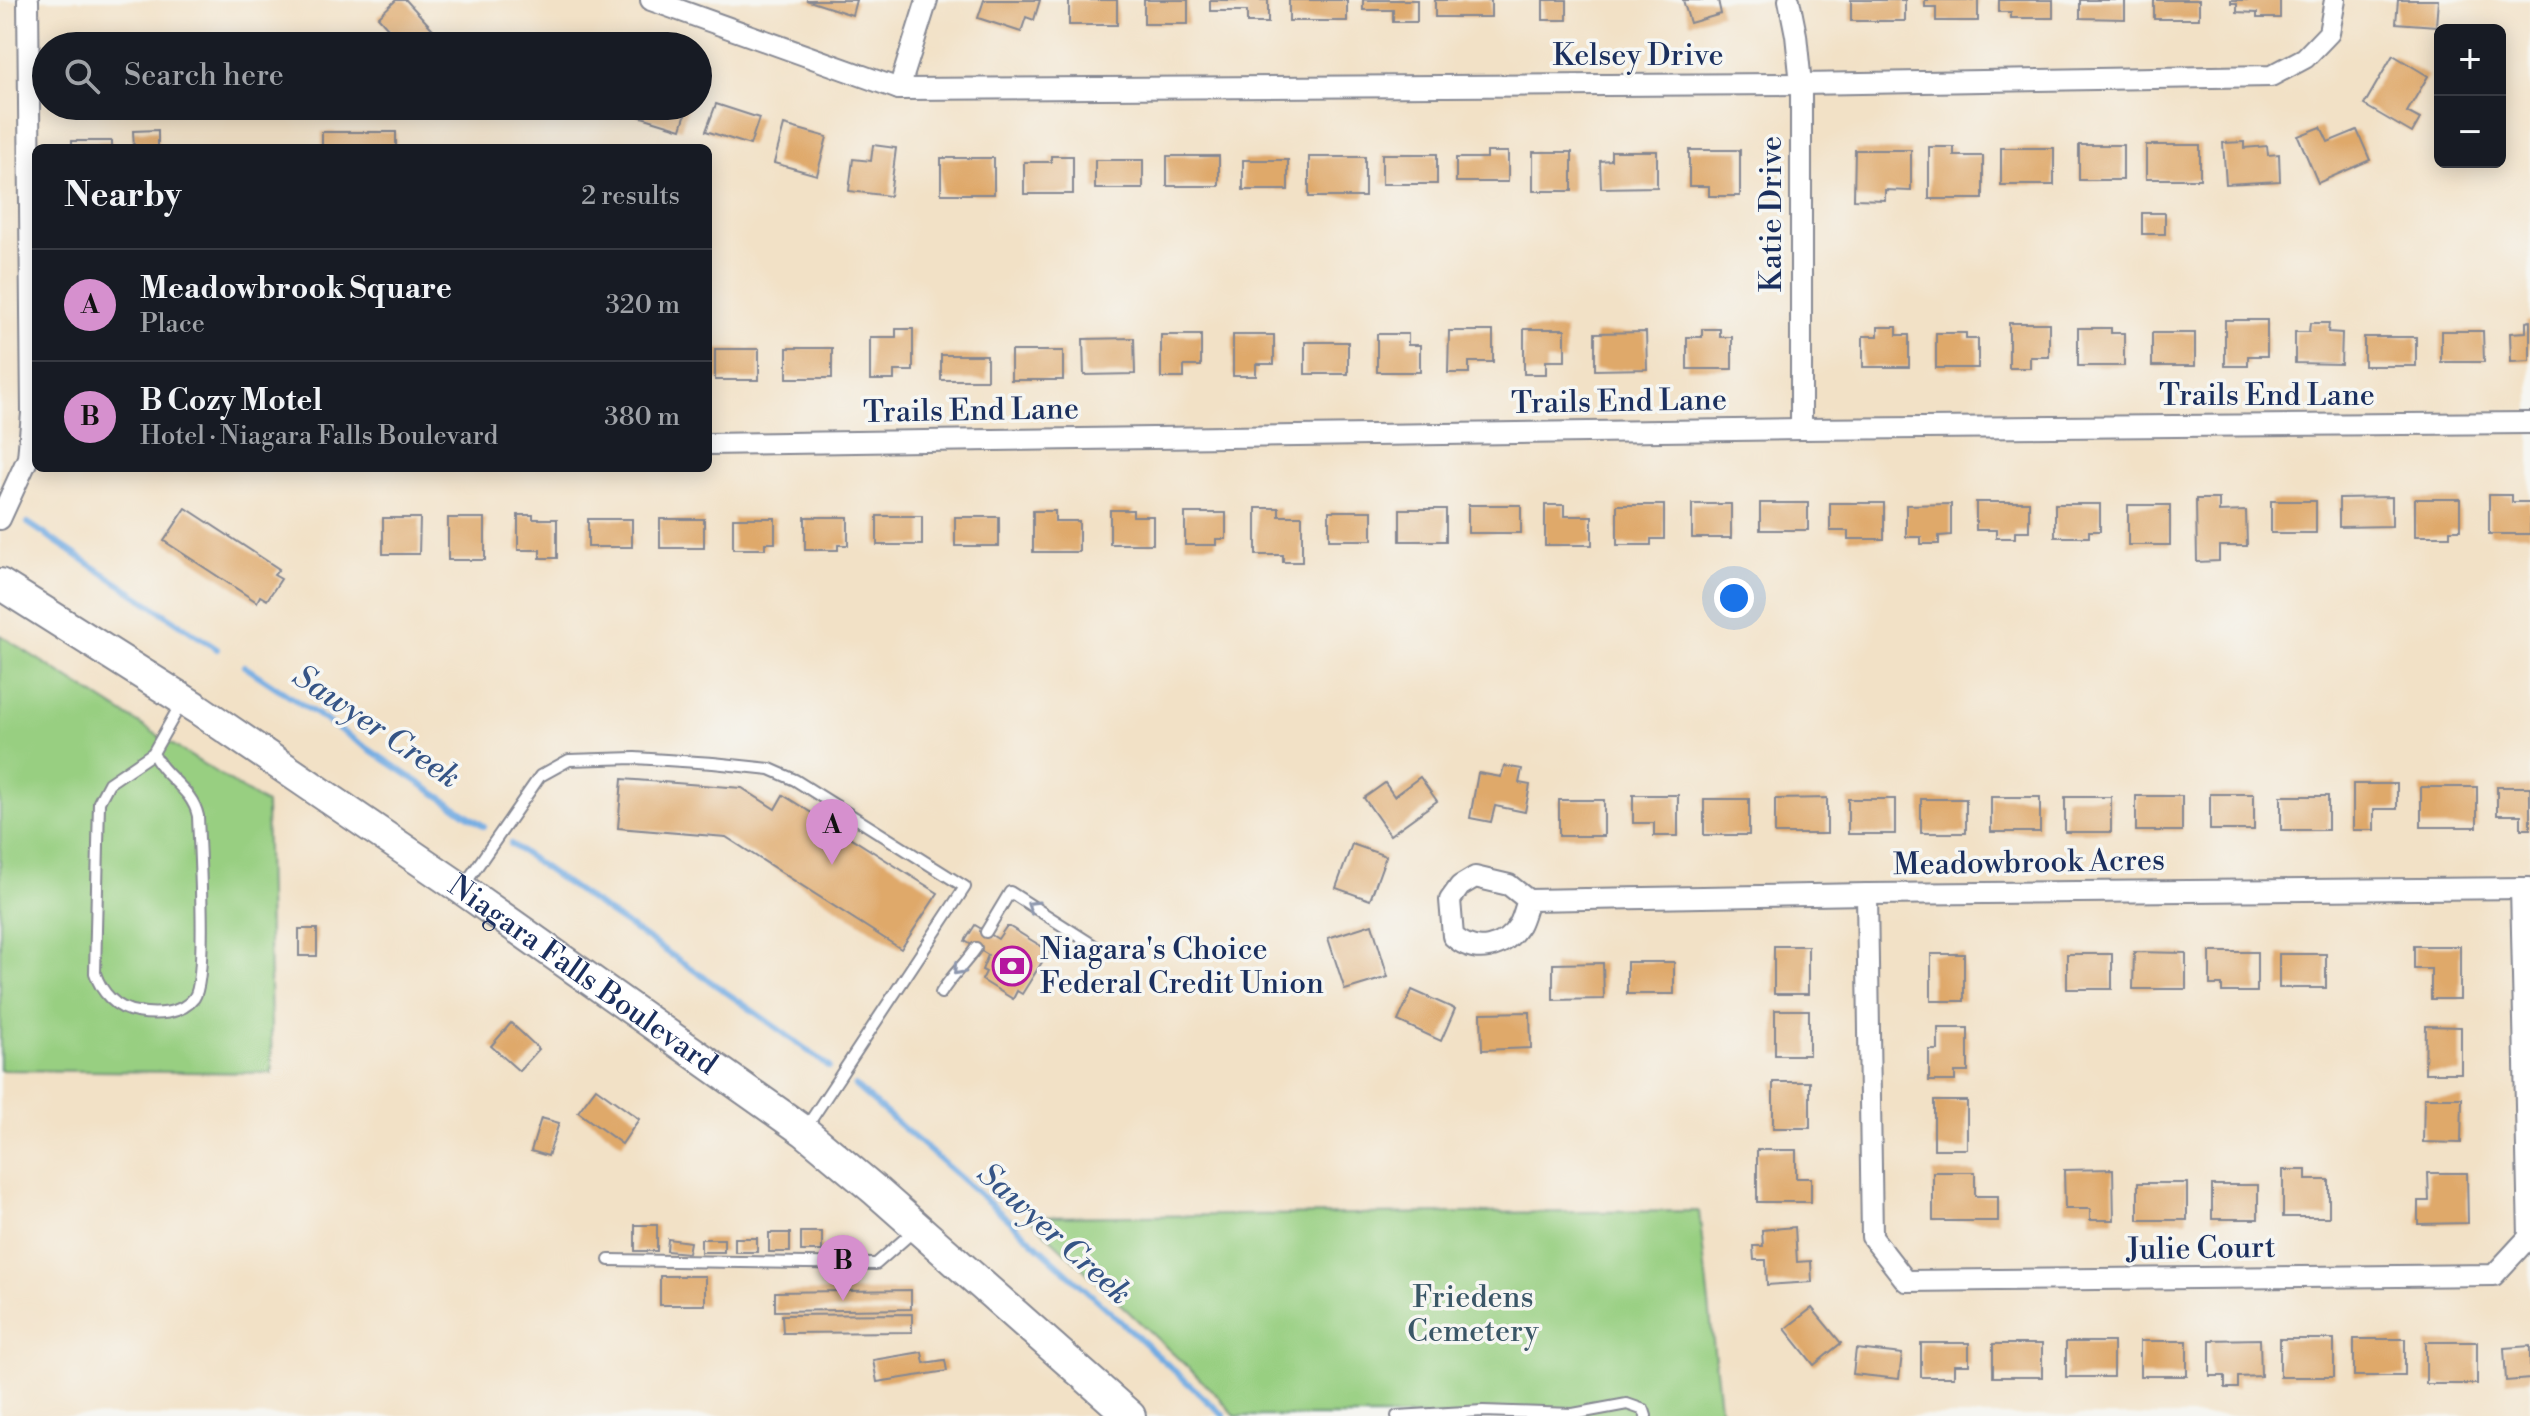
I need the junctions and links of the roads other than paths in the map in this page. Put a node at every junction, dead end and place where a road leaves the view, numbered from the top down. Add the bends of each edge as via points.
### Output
1 (28, 0) edge
2 (651, 0) edge
3 (927, 0) edge
4 (1789, 0) edge
5 (2335, 0) edge
6 (1801, 84) junction
7 (899, 89) junction
8 (32, 144) edge
9 (2530, 423) edge
10 (32, 428) edge
11 (1801, 429) junction
12 (712, 444) edge
13 (0, 519) edge
14 (0, 584) edge
15 (184, 700) junction
16 (153, 753) junction
17 (2525, 888) edge
18 (462, 889) junction
19 (1867, 894) junction
20 (1528, 900) dead end
21 (986, 932) dead end
22 (1093, 945) dead end
23 (976, 948) dead end
24 (941, 993) dead end
25 (804, 1131) junction
26 (918, 1228) junction
27 (609, 1260) dead end
28 (1130, 1416) edge
29 (1397, 1416) edge
30 (1646, 1416) edge

1 - 8 street
2 - 7 street, Kelsey Drive
3 - 7 street
4 - 6 street, Katie Drive
5 - 6 street, Kelsey Drive via 2329,33 2305,58 2271,76
6 - 7 street, Kelsey Drive
6 - 11 street, Katie Drive
9 - 11 street, Trails End Lane
10 - 13 street via 28,458
11 - 12 street, Trails End Lane
14 - 15 main road, Niagara Falls Boulevard
15 - 16 lane
15 - 18 main road, Niagara Falls Boulevard
16 - 16 lane via 109,783 99,802 95,973 115,1003 129,1011 155,1014 172,1012 194,999 200,957 196,807 159,767
17 - 19 street, Meadowbrook Acres
17 - 19 street, Julie Court via 2529,1237 2494,1275 2146,1279 1906,1281 1872,1237
18 - 25 main road, Niagara Falls Boulevard
18 - 25 lane via 540,776 569,760 635,758 770,769 965,887
19 - 20 street, Meadowbrook Acres
22 -> 21 lane via 1010,892
23 -> 24 lane
25 - 26 main road, Niagara Falls Boulevard
26 - 27 lane via 876,1264
26 - 28 main road, Niagara Falls Boulevard
29 - 30 lane via 1470,1411 1573,1414 1627,1404 1644,1410

